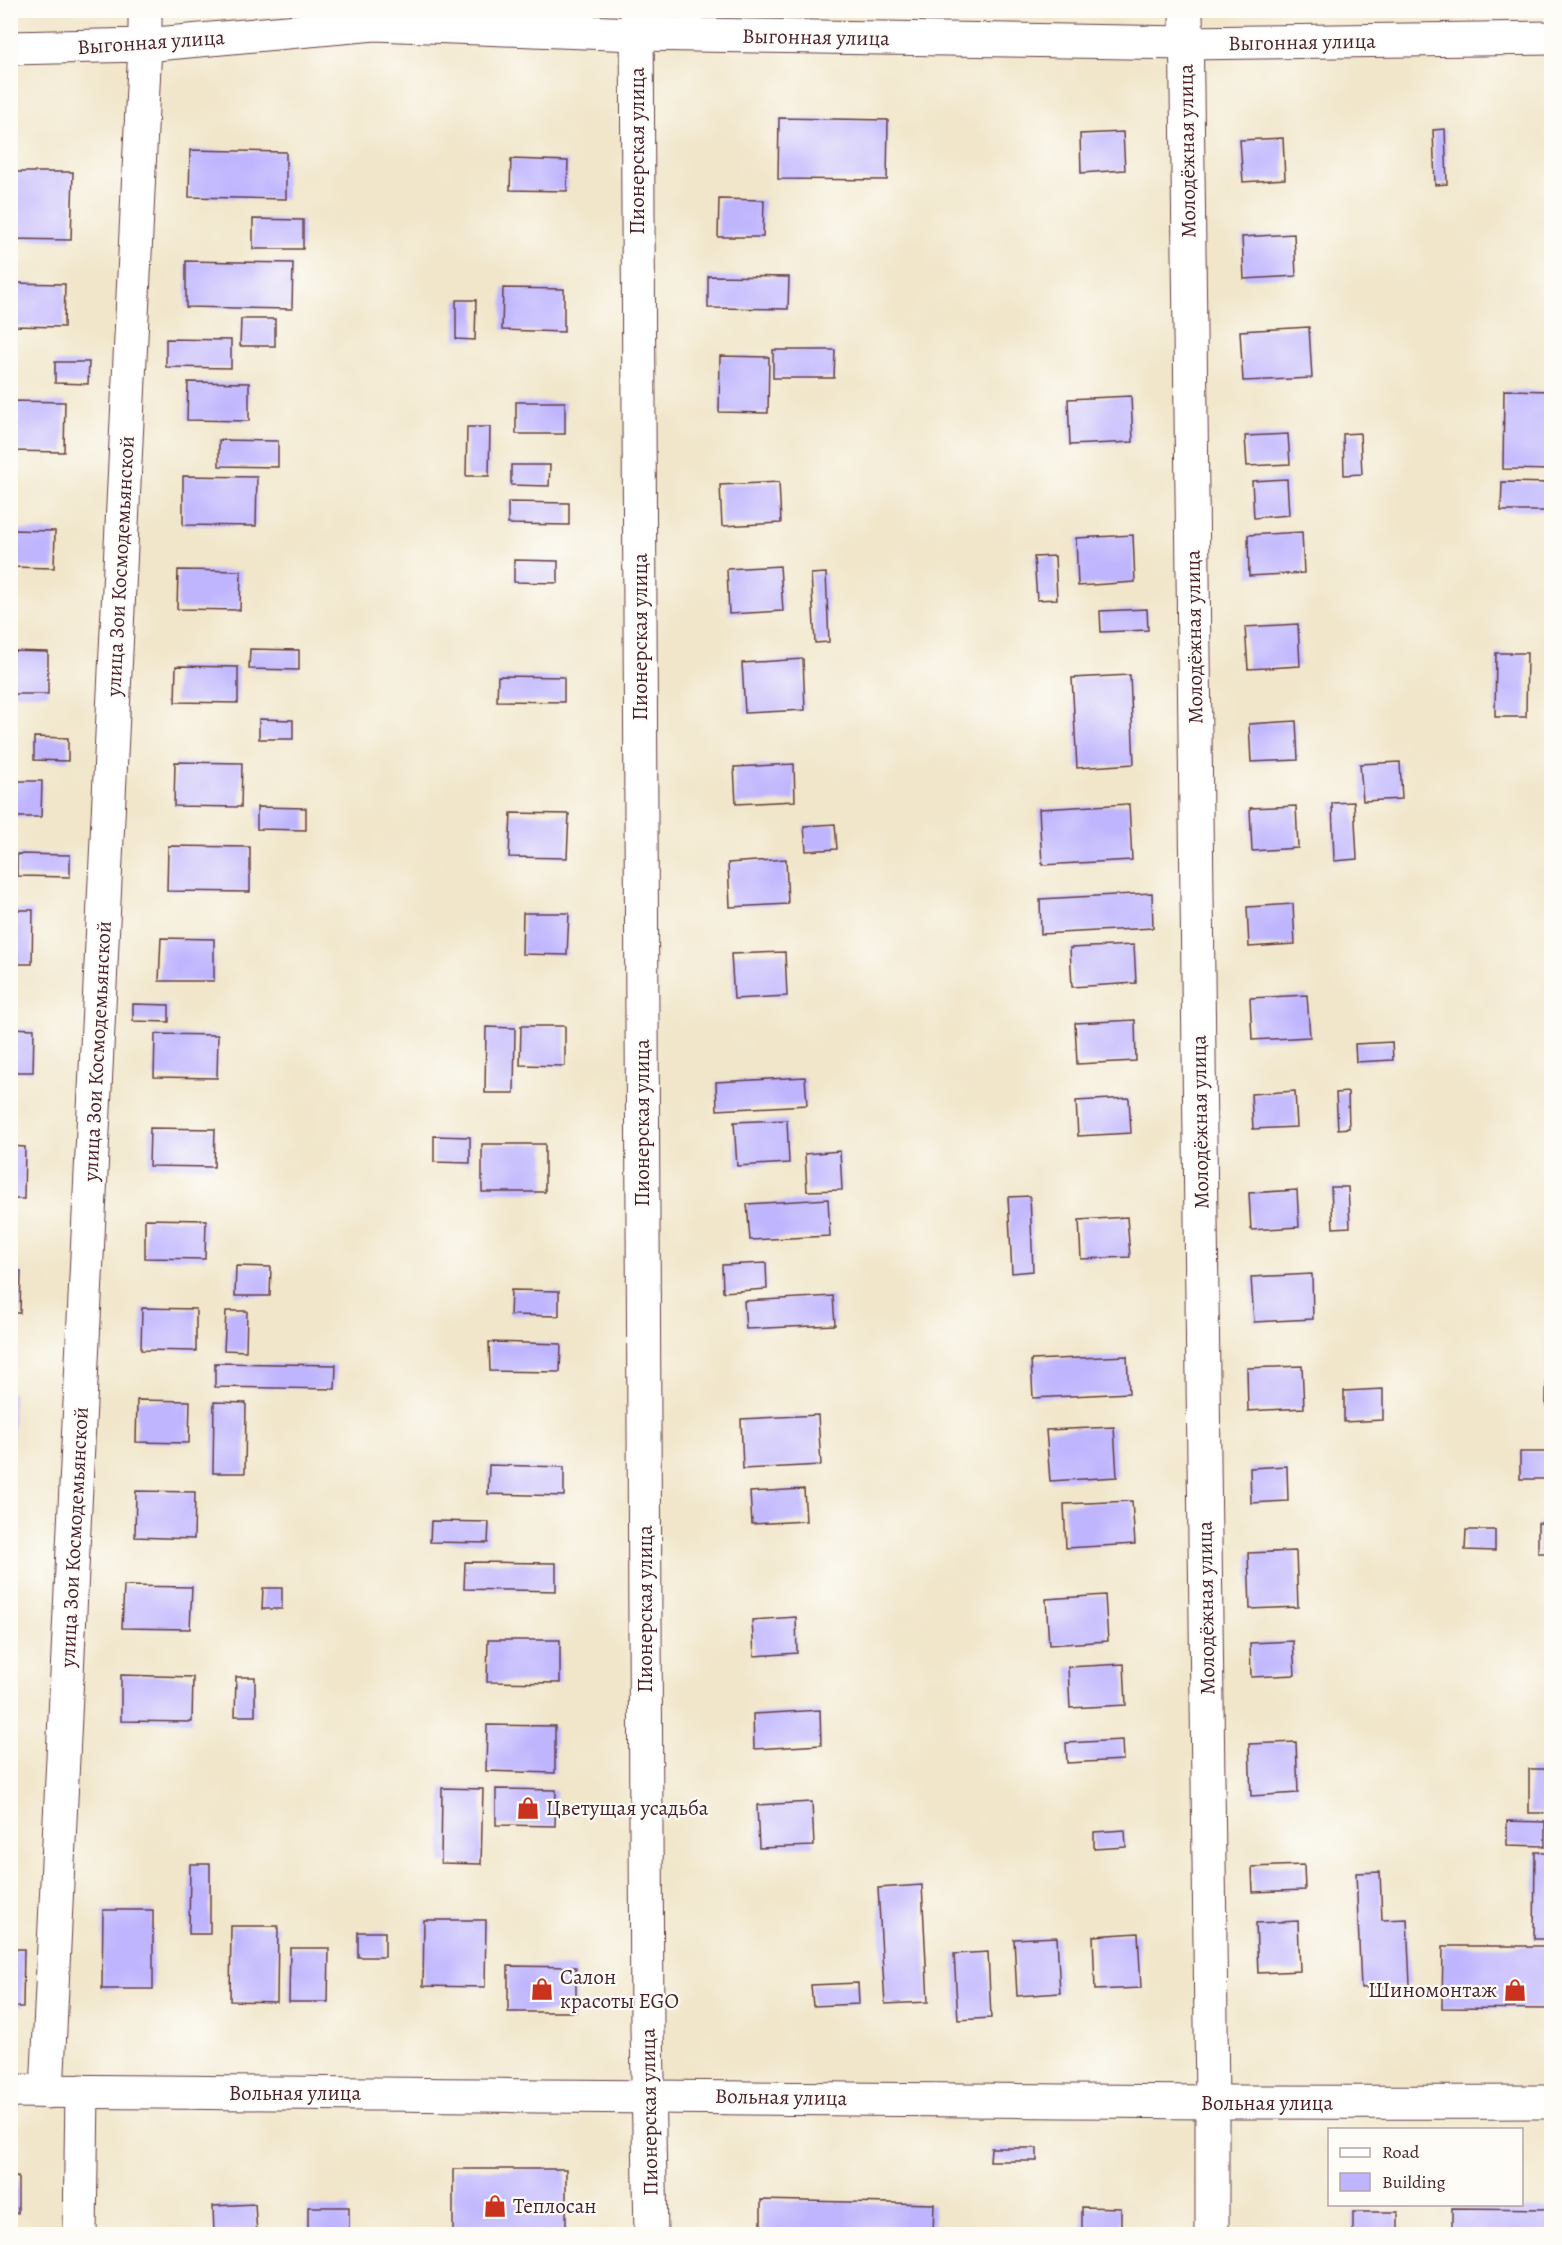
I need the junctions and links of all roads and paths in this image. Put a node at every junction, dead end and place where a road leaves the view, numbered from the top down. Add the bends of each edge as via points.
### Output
1 (145, 10) edge
2 (1186, 10) edge
3 (637, 22) edge
4 (1551, 38) edge
5 (1186, 43) junction
6 (145, 45) junction
7 (10, 48) edge
8 (10, 2091) edge
9 (82, 2091) junction
10 (47, 2092) junction
11 (648, 2096) junction
12 (1551, 2102) edge
13 (1212, 2103) junction
14 (80, 2235) edge
15 (651, 2235) edge
16 (1212, 2235) edge

1 - 6 street, улица Зои Космодемьянской
2 - 5 street, Молодёжная улица
3 - 5 street, Выгонная улица
3 - 6 street, Выгонная улица via 375,24
3 - 11 street, Пионерская улица
4 - 5 street, Выгонная улица
5 - 13 street, Молодёжная улица
6 - 7 street, Выгонная улица
6 - 10 street, улица Зои Космодемьянской
8 - 10 street, Вольная улица
9 - 10 street, Вольная улица
9 - 11 street, Вольная улица
9 - 14 street
11 - 13 street, Вольная улица
11 - 15 street, Пионерская улица
12 - 13 street, Вольная улица
13 - 16 street, Молодёжная улица

